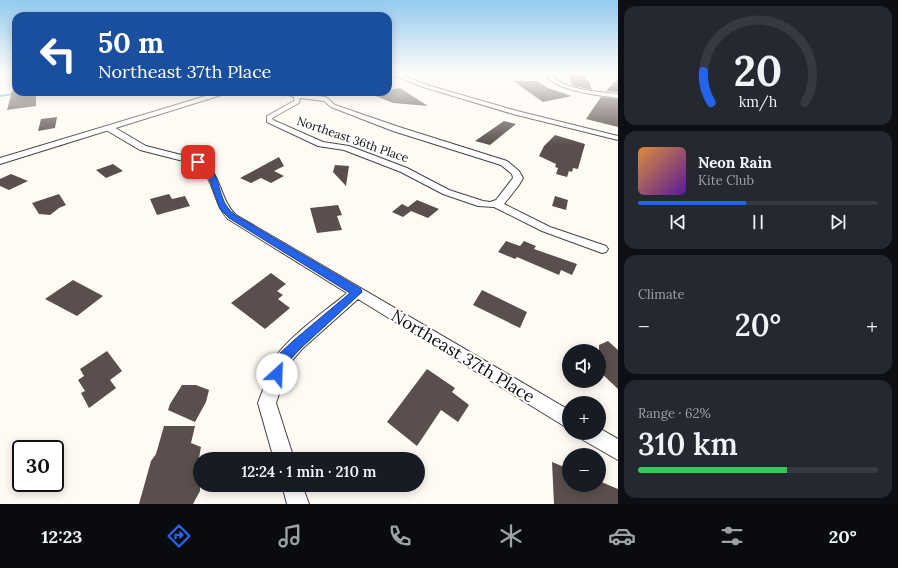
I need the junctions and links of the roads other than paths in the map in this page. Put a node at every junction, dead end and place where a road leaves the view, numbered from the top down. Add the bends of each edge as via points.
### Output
1 (209, 98) edge
2 (297, 98) edge
3 (312, 98) edge
4 (463, 98) edge
5 (109, 128) junction
6 (618, 138) edge
7 (0, 161) edge
8 (494, 205) junction
9 (602, 249) dead end
10 (357, 292) junction
11 (562, 416) edge
12 (602, 440) edge
13 (618, 450) edge
14 (282, 452) edge
15 (294, 492) edge
16 (298, 504) edge

1 - 5 street
2 - 8 street, Northeast 36th Place via 297,102 269,117 269,122 321,144 346,148 404,170 446,192 482,204
3 - 8 street via 326,99 334,106 381,124 509,166 518,178 500,202
4 - 6 street
5 - 7 street
5 - 10 street, Northeast 37th Place via 143,148 206,166 224,209 232,216
8 - 9 street, Northeast 36th Place via 546,229
10 - 11 street, Northeast 37th Place
10 - 14 street via 282,360 267,403
12 - 13 street
15 - 16 street

